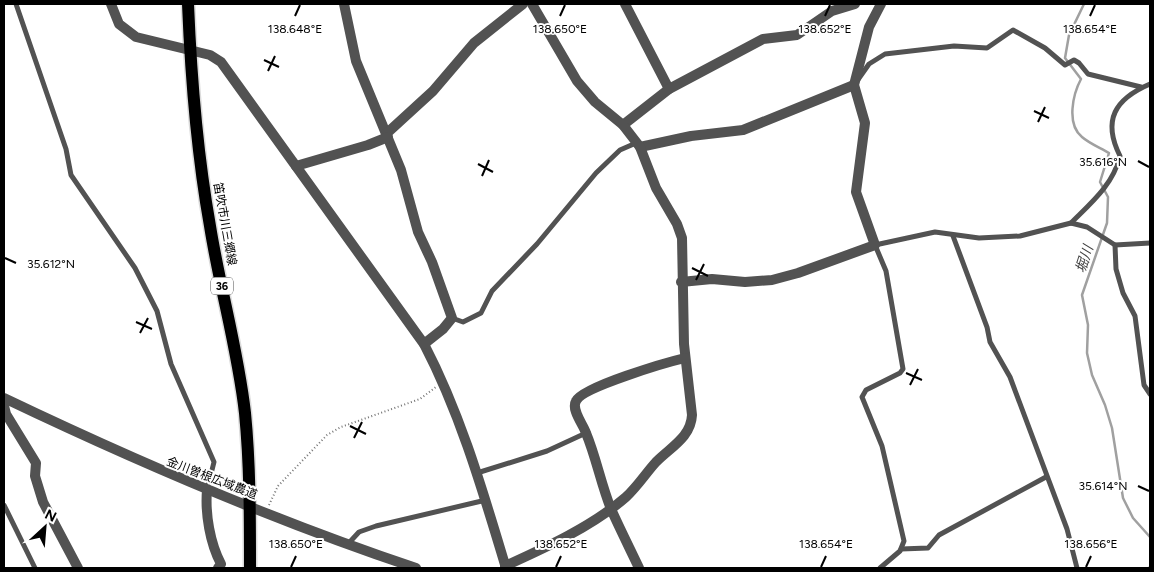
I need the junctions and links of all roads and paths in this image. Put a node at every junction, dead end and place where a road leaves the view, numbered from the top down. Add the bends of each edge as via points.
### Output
1 (16, 4) edge
2 (111, 4) edge
3 (188, 4) edge
4 (344, 4) edge
5 (523, 4) edge
6 (532, 4) edge
7 (625, 4) edge
8 (855, 4) edge
9 (881, 4) edge
10 (190, 50) junction
11 (1150, 84) edge
12 (854, 85) junction
13 (1141, 87) junction
14 (669, 89) junction
15 (623, 124) junction
16 (387, 135) junction
17 (639, 145) junction
18 (296, 166) junction
19 (1071, 223) junction
20 (953, 236) junction
21 (1150, 243) edge
22 (875, 245) junction
23 (1115, 245) junction
24 (681, 282) junction
25 (452, 318) junction
26 (424, 344) junction
27 (685, 358) junction
28 (444, 382) junction
29 (1150, 394) edge
30 (4, 398) edge
31 (4, 406) edge
32 (586, 433) junction
33 (477, 473) junction
34 (1046, 477) junction
35 (207, 490) junction
36 (487, 500) junction
37 (4, 505) edge
38 (250, 506) junction
39 (612, 509) junction
40 (265, 513) junction
41 (346, 545) junction
42 (901, 550) junction
43 (506, 567) edge
44 (35, 568) edge
45 (78, 568) edge
46 (218, 568) edge
47 (250, 568) edge
48 (416, 568) edge
49 (639, 568) edge
50 (880, 568) edge
51 (1077, 568) edge

1 - 35 lane via 66,149 71,175 135,268 157,311 171,364 214,462
2 - 10 street via 119,24 136,38
3 - 10 main road, 笛吹市川三郷線 / 36
4 - 16 street via 356,61
5 - 16 street via 474,43 433,91
6 - 15 street via 577,82 595,102
7 - 14 street
8 - 14 street via 832,11 797,35 763,39
9 - 12 street via 869,27
10 - 18 street via 210,55 220,62
10 - 38 main road, 笛吹市川三郷線 / 36 via 210,227 245,412
11 - 13 lane
12 - 13 lane via 869,64 885,54 954,46 987,48 1013,30 1045,48 1065,65 1074,60 1088,74
12 - 17 street via 743,130
12 - 22 street via 865,123 856,192
13 - 19 lane via 1127,96 1114,111 1110,127 1120,156 1118,166 1107,187
14 - 15 street
15 - 17 street
16 - 18 street via 368,146
16 - 25 street via 401,170 418,232
17 - 24 street via 656,188 682,238
17 - 25 lane via 620,150 596,173 538,244 492,291 481,313 463,322
18 - 26 street
19 - 20 lane via 1020,236
19 - 23 lane via 1087,227
20 - 22 lane via 935,232
20 - 34 lane via 988,327 990,342 1010,377
21 - 23 lane
22 - 24 street via 772,280
22 - 42 lane via 886,271 903,369 866,390 862,397 882,446 898,506 904,541
23 - 29 lane via 1116,269 1123,293 1135,316 1144,385
24 - 27 street
25 - 26 street via 444,329
26 - 28 street
27 - 32 street via 652,366 579,397 574,408
27 - 39 street via 692,426
28 - 33 street
28 - 40 path via 420,399 341,427 327,436 278,486
30 - 35 street, 金川曽根広域農道
31 - 45 street via 36,463 35,476 43,502
32 - 33 lane via 547,451
32 - 39 street
33 - 36 street
34 - 42 lane via 939,535 928,548
34 - 51 lane via 1067,529
35 - 38 street, 金川曽根広域農道
35 - 46 street via 206,504 215,553 221,564
36 - 41 lane via 376,526 359,532
36 - 43 street
37 - 44 lane
38 - 40 street, 金川曽根広域農道
38 - 47 main road, 笛吹市川三郷線 / 36
39 - 43 street
39 - 49 street
40 - 41 street, 金川曽根広域農道
41 - 48 street, 金川曽根広域農道
42 - 50 lane

